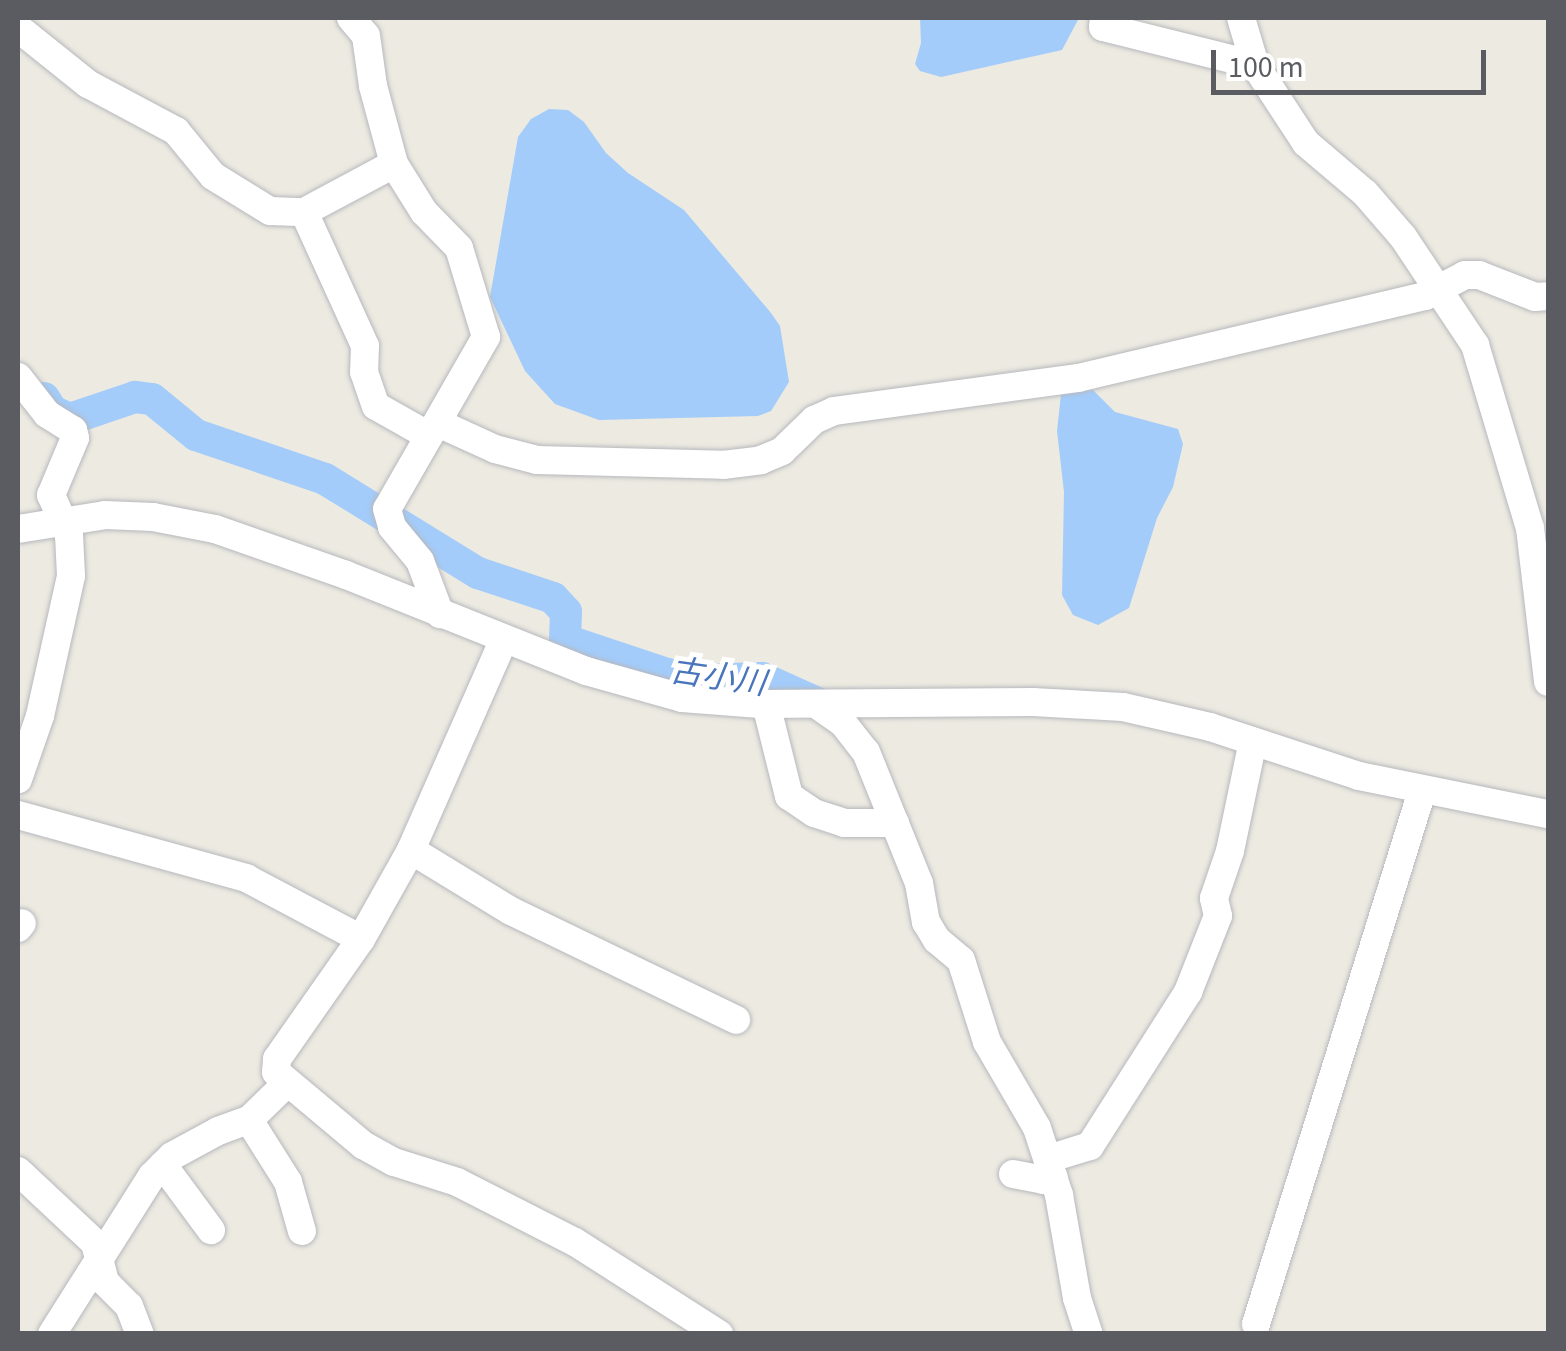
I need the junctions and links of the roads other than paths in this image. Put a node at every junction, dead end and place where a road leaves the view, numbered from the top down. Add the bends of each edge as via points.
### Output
1 (351, 18) edge
2 (1104, 18) edge
3 (1241, 18) edge
4 (18, 28) edge
5 (1256, 66) junction
6 (394, 164) junction
7 (304, 212) junction
8 (1439, 286) junction
9 (1548, 296) edge
10 (18, 377) edge
11 (434, 430) junction
12 (61, 520) junction
13 (18, 529) edge
14 (440, 614) junction
15 (504, 638) junction
16 (1548, 682) edge
17 (766, 704) junction
18 (816, 704) junction
19 (1253, 742) junction
20 (18, 778) edge
21 (1422, 792) junction
22 (1548, 814) edge
23 (18, 815) edge
24 (895, 823) junction
25 (410, 850) junction
26 (361, 939) junction
27 (736, 1020) dead end
28 (286, 1084) junction
29 (249, 1120) junction
30 (163, 1165) junction
31 (1051, 1168) junction
32 (18, 1172) edge
33 (1013, 1174) dead end
34 (212, 1230) dead end
35 (302, 1231) dead end
36 (100, 1262) junction
37 (1256, 1324) dead end
38 (52, 1334) edge
39 (140, 1334) edge
40 (719, 1334) edge
41 (1089, 1334) edge

1 - 6 street via 366,36
2 - 5 street via 1103,27
3 - 5 street
4 - 7 street via 88,84 176,130 213,176 253,202 270,211
5 - 8 street via 1306,143 1364,192
6 - 7 street
6 - 11 street via 424,212 459,248 486,337
7 - 11 street via 365,346 364,372 376,406
8 - 9 street via 1479,275
8 - 11 street via 1425,296 1078,378 834,411 814,420 782,451 742,463 537,460
8 - 16 street via 1475,345 1530,528
10 - 12 street via 47,414 72,430 72,448 51,495
11 - 14 street via 387,509 392,527 420,561
12 - 13 street
12 - 14 street via 153,516 214,529
12 - 20 street via 69,535 71,576 40,716
14 - 15 street
15 - 17 street via 639,689
15 - 25 street
17 - 18 street
17 - 24 street via 789,796 844,823
18 - 19 street via 1080,703 1160,714
18 - 24 street via 866,752
19 - 21 street
19 - 31 street via 1214,898 1218,916 1188,992 1090,1146
21 - 22 street
21 - 37 street
23 - 26 street via 246,878
24 - 31 street via 926,922 969,975 987,1042
25 - 26 street
25 - 27 street via 511,911
26 - 28 street via 277,1059 276,1072
28 - 29 street
28 - 40 street via 362,1145 456,1182 575,1242
29 - 30 street via 218,1130
29 - 35 street via 288,1182
30 - 34 street
30 - 36 street
31 - 33 street via 1044,1180
31 - 41 street
32 - 36 street via 84,1231
36 - 38 street
36 - 39 street via 105,1282 129,1306

